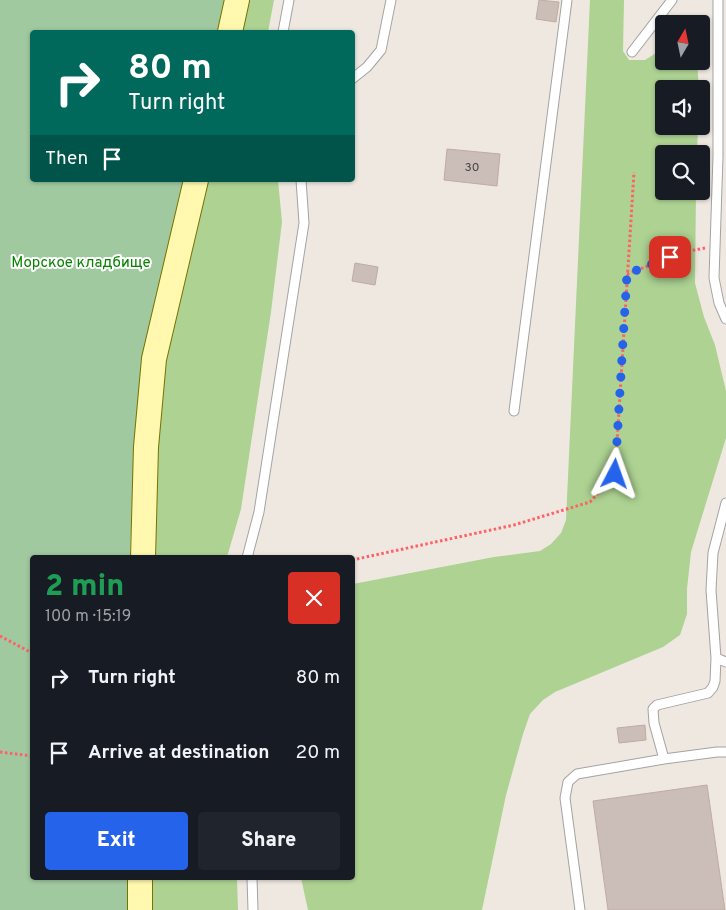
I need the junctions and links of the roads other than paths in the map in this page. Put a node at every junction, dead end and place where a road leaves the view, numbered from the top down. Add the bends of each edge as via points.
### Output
1 (237, 0) edge
2 (289, 0) edge
3 (391, 0) edge
4 (567, 0) edge
5 (672, 0) edge
6 (718, 0) edge
7 (230, 30) edge
8 (283, 30) edge
9 (722, 44) edge
10 (632, 52) dead end
11 (355, 77) edge
12 (722, 100) edge
13 (196, 182) edge
14 (301, 182) edge
15 (726, 319) edge
16 (514, 411) dead end
17 (726, 503) edge
18 (143, 555) edge
19 (248, 555) edge
20 (716, 658) junction
21 (726, 662) edge
22 (726, 752) edge
23 (664, 759) junction
24 (140, 880) edge
25 (252, 880) edge
26 (140, 910) edge
27 (253, 910) edge
28 (580, 910) edge

1 - 7 main road
2 - 8 lane
3 - 11 lane via 380,50
4 - 16 lane
5 - 10 lane
6 - 9 lane
9 - 12 lane
12 - 15 lane via 714,278
13 - 18 main road via 154,358 146,446
14 - 19 lane via 304,223 259,512
17 - 20 lane via 712,553
20 - 21 lane
20 - 23 lane via 715,681 708,693 657,705 653,709
22 - 23 lane
23 - 28 lane via 577,774 568,782 565,798
24 - 26 main road
25 - 27 lane

